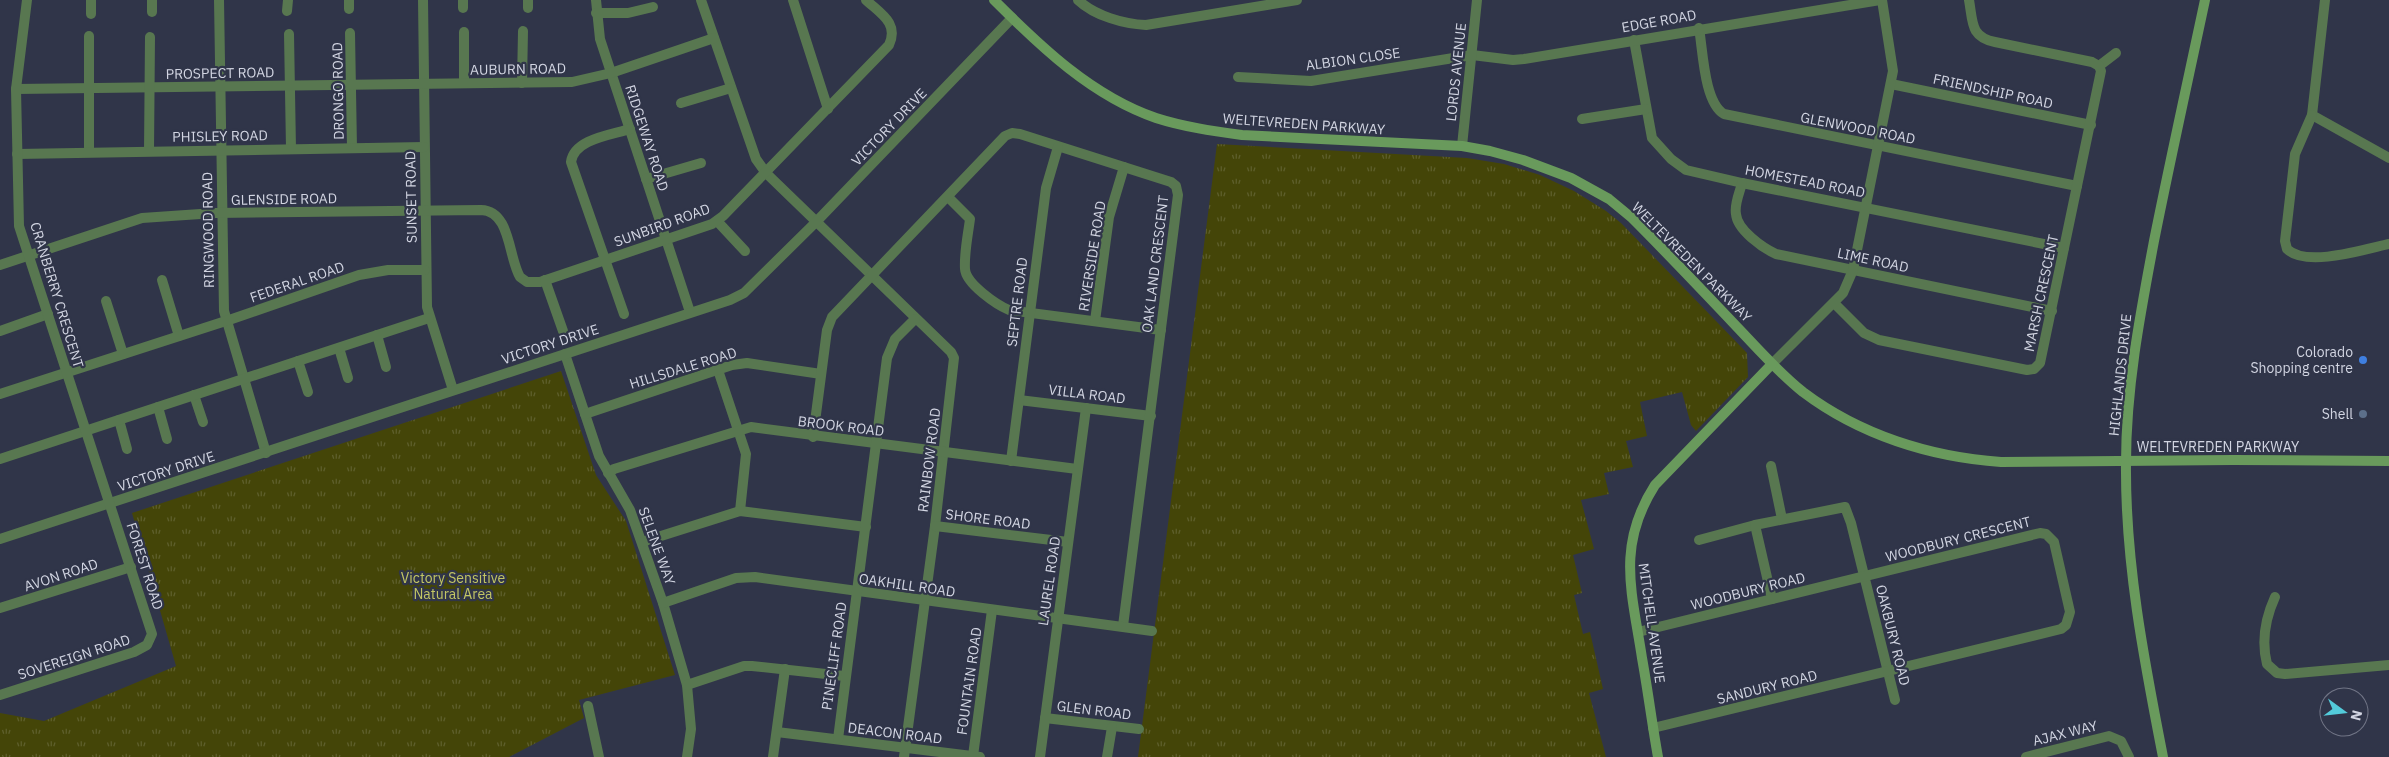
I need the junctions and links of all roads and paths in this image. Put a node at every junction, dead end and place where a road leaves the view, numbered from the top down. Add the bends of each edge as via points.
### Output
1 (27, 0) edge
2 (91, 0) edge
3 (152, 0) edge
4 (219, 0) edge
5 (288, 0) edge
6 (423, 0) edge
7 (596, 0) edge
8 (701, 0) edge
9 (793, 0) edge
10 (866, 0) edge
11 (994, 0) edge
12 (1078, 0) edge
13 (1297, 0) edge
14 (1477, 0) edge
15 (1881, 0) edge
16 (1969, 0) edge
17 (2205, 0) edge
18 (2325, 0) edge
19 (1256, 3) edge
20 (653, 7) dead end
21 (287, 11) dead end
22 (152, 12) dead end
23 (596, 13) junction
24 (91, 14) dead end
25 (1012, 18) junction
26 (1699, 28) junction
27 (523, 30) dead end
28 (464, 32) dead end
29 (350, 33) dead end
30 (289, 34) dead end
31 (89, 36) dead end
32 (150, 37) dead end
33 (714, 38) junction
34 (1634, 40) junction
35 (2116, 53) dead end
36 (1472, 55) junction
37 (2099, 66) junction
38 (611, 73) junction
39 (1238, 78) dead end
40 (464, 83) junction
41 (522, 83) junction
42 (424, 84) junction
43 (1891, 84) junction
44 (351, 85) junction
45 (289, 86) junction
46 (149, 87) junction
47 (221, 87) junction
48 (89, 88) junction
49 (731, 88) junction
50 (16, 89) junction
51 (681, 103) dead end
52 (828, 109) junction
53 (1646, 109) junction
54 (2312, 115) junction
55 (1582, 119) dead end
56 (2090, 125) junction
57 (630, 129) junction
58 (1462, 146) junction
59 (1878, 146) junction
60 (424, 147) junction
61 (1058, 147) junction
62 (352, 148) junction
63 (291, 149) junction
64 (221, 150) junction
65 (88, 151) junction
66 (149, 151) junction
67 (17, 154) junction
68 (2389, 158) edge
69 (702, 163) dead end
70 (1124, 167) junction
71 (766, 173) junction
72 (646, 179) junction
73 (1742, 183) junction
74 (2077, 186) junction
75 (948, 197) junction
76 (1865, 207) junction
77 (425, 210) junction
78 (221, 213) junction
79 (717, 221) junction
80 (816, 222) junction
81 (667, 239) junction
82 (2389, 244) edge
83 (2064, 248) junction
84 (745, 251) dead end
85 (29, 256) junction
86 (604, 260) junction
87 (0, 265) edge
88 (425, 270) junction
89 (1853, 270) junction
90 (872, 274) junction
91 (162, 280) dead end
92 (545, 280) junction
93 (106, 301) dead end
94 (1834, 304) junction
95 (2052, 310) junction
96 (690, 312) junction
97 (1029, 313) junction
98 (48, 314) junction
99 (624, 314) dead end
100 (429, 318) junction
101 (915, 319) junction
102 (225, 321) junction
103 (1096, 321) junction
104 (1161, 330) junction
105 (0, 331) edge
106 (563, 331) dead end
107 (179, 336) junction
108 (377, 336) junction
109 (339, 348) junction
110 (123, 354) junction
111 (565, 354) junction
112 (298, 361) junction
113 (1772, 364) junction
114 (386, 367) dead end
115 (718, 370) junction
116 (67, 373) junction
117 (822, 374) junction
118 (348, 378) dead end
119 (243, 379) junction
120 (453, 390) junction
121 (308, 392) dead end
122 (0, 394) edge
123 (194, 395) junction
124 (1019, 400) junction
125 (158, 407) junction
126 (1086, 408) junction
127 (585, 414) junction
128 (1151, 416) junction
129 (119, 420) junction
130 (203, 422) dead end
131 (737, 430) junction
132 (85, 431) junction
133 (814, 437) junction
134 (167, 439) dead end
135 (876, 444) junction
136 (127, 449) dead end
137 (943, 452) junction
138 (266, 453) junction
139 (0, 459) edge
140 (1011, 461) junction
141 (2126, 461) junction
142 (2389, 462) edge
143 (1771, 466) dead end
144 (1077, 469) junction
145 (608, 473) junction
146 (110, 503) junction
147 (740, 511) junction
148 (1782, 519) junction
149 (1756, 525) junction
150 (935, 526) junction
151 (866, 528) junction
152 (0, 539) edge
153 (1699, 540) dead end
154 (642, 542) junction
155 (1068, 542) junction
156 (131, 567) junction
157 (1864, 576) junction
158 (856, 592) junction
159 (2275, 597) dead end
160 (1772, 599) junction
161 (924, 601) junction
162 (663, 603) junction
163 (0, 608) edge
164 (992, 610) junction
165 (1057, 618) junction
166 (1123, 626) junction
167 (1152, 631) dead end
168 (1638, 632) junction
169 (151, 637) joint
170 (2389, 665) edge
171 (785, 669) junction
172 (1888, 672) junction
173 (844, 676) junction
174 (688, 685) junction
175 (0, 695) edge
176 (1895, 700) dead end
177 (588, 706) dead end
178 (1045, 718) junction
179 (1112, 727) junction
180 (1653, 728) junction
181 (1139, 729) dead end
182 (777, 732) junction
183 (838, 739) junction
184 (905, 752) edge
185 (976, 756) edge
186 (599, 757) edge
187 (687, 757) edge
188 (773, 757) edge
189 (1040, 757) edge
190 (1108, 757) edge
191 (1658, 757) edge
192 (2026, 757) edge
193 (2129, 757) edge
194 (2163, 757) edge

1 - 50 street, CRANBERRY CRESCENT
2 - 24 street
3 - 22 street
4 - 47 street, RINGWOOD ROAD
5 - 21 street
6 - 42 street, SUNSET ROAD
7 - 23 street, RIDGEWAY ROAD
8 - 33 street
9 - 52 street
10 - 52 street, SUNBIRD ROAD via 890,23 893,35 889,45
11 - 25 street, WELTEVREDEN PARKWAY
12 - 19 street via 1089,9 1112,18 1146,25
13 - 19 street
14 - 36 street, LORDS AVENUE
15 - 26 street, EDGE ROAD
15 - 43 street via 1892,57
16 - 37 street via 1976,34 1986,40
17 - 141 street, HIGHLANDS DRIVE via 2143,297 2131,372
18 - 54 street
20 - 23 street via 628,13
23 - 38 street, RIDGEWAY ROAD
25 - 58 street, WELTEVREDEN PARKWAY via 1066,67 1090,84 1132,108 1176,124 1242,135
25 - 80 street, VICTORY DRIVE
26 - 34 street, EDGE ROAD
26 - 59 street, GLENWOOD ROAD via 1713,102 1721,112
27 - 41 street
28 - 40 street
29 - 44 street, DRONGO ROAD
30 - 45 street
31 - 48 street
32 - 46 street
33 - 38 street, AUBURN ROAD
33 - 49 street
34 - 36 street, EDGE ROAD via 1524,59
34 - 53 street, HOMESTEAD ROAD
35 - 37 street
36 - 39 street, ALBION CLOSE via 1311,81
36 - 58 street, LORDS AVENUE
37 - 56 street, MARSH CRESCENT via 2101,76
38 - 41 street, AUBURN ROAD via 572,82
38 - 57 street, RIDGEWAY ROAD
40 - 41 street, AUBURN ROAD
40 - 42 street, AUBURN ROAD
42 - 44 street, PROSPECT ROAD
42 - 60 street, SUNSET ROAD
43 - 56 street, FRIENDSHIP ROAD
43 - 59 street
44 - 45 street, PROSPECT ROAD
44 - 62 street, DRONGO ROAD
45 - 47 street, PROSPECT ROAD
45 - 63 street
46 - 47 street, PROSPECT ROAD
46 - 48 street, PROSPECT ROAD
46 - 66 street
47 - 64 street, RINGWOOD ROAD
48 - 50 street, PROSPECT ROAD
48 - 65 street
49 - 51 street
49 - 71 street via 751,149
50 - 67 street, CRANBERRY CRESCENT
52 - 71 street, SUNBIRD ROAD
53 - 55 street
53 - 73 street, HOMESTEAD ROAD via 1652,138 1680,166 1696,173
54 - 68 street
54 - 82 street via 2295,154 2285,242 2287,249 2297,256 2335,256
56 - 74 street, MARSH CRESCENT
57 - 72 street, RIDGEWAY ROAD
57 - 86 street via 583,144 572,159
58 - 113 street, WELTEVREDEN PARKWAY via 1544,167 1608,199 1653,238
59 - 74 street, GLENWOOD ROAD
59 - 76 street
60 - 62 street, PHISLEY ROAD
60 - 77 street, SUNSET ROAD
61 - 70 street, OAK LAND CRESCENT
61 - 75 street, OAK LAND CRESCENT via 1012,133
61 - 97 street, SEPTRE ROAD via 1046,188
62 - 63 street, PHISLEY ROAD
63 - 64 street, PHISLEY ROAD
64 - 66 street, PHISLEY ROAD
64 - 78 street, RINGWOOD ROAD
65 - 66 street, PHISLEY ROAD
65 - 67 street, PHISLEY ROAD
67 - 85 street, CRANBERRY CRESCENT via 20,226
69 - 72 street
70 - 103 street, RIVERSIDE ROAD via 1109,217
70 - 104 street, OAK LAND CRESCENT via 1176,186 1178,195
71 - 79 street, SUNBIRD ROAD
71 - 80 street
72 - 81 street, RIDGEWAY ROAD
73 - 76 street, HOMESTEAD ROAD
73 - 89 street, LIME ROAD via 1736,216 1741,226 1766,248 1776,254
74 - 83 street, MARSH CRESCENT
75 - 90 street, OAK LAND CRESCENT
75 - 97 street via 970,219 965,270 968,280 998,305
76 - 83 street, HOMESTEAD ROAD
76 - 89 street
77 - 78 street, GLENSIDE ROAD
77 - 88 street, SUNSET ROAD
77 - 92 street, SUNBIRD ROAD via 492,212 500,220 520,277 530,282
78 - 85 street, GLENSIDE ROAD via 142,218
78 - 102 street, RINGWOOD ROAD
79 - 81 street, SUNBIRD ROAD
79 - 84 street
80 - 90 street, RAINBOW ROAD
80 - 96 street, VICTORY DRIVE via 744,293
81 - 86 street, SUNBIRD ROAD
81 - 96 street, RIDGEWAY ROAD
83 - 95 street, MARSH CRESCENT
85 - 87 street, GLENSIDE ROAD
85 - 98 street, CRANBERRY CRESCENT
86 - 92 street, SUNBIRD ROAD
86 - 99 street
88 - 100 street, SUNSET ROAD
88 - 102 street, FEDERAL ROAD via 374,271
89 - 94 street
89 - 95 street, LIME ROAD
90 - 101 street, RAINBOW ROAD
90 - 117 street, OAK LAND CRESCENT via 832,317
91 - 107 street
92 - 106 street
93 - 110 street
94 - 95 street, MARSH CRESCENT via 1864,333 1879,340 2027,370 2040,363
94 - 113 street
96 - 111 street, VICTORY DRIVE
97 - 103 street
97 - 124 street, SEPTRE ROAD
98 - 105 street
98 - 116 street, CRANBERRY CRESCENT
100 - 108 street
100 - 120 street, SUNSET ROAD
101 - 135 street, PINECLIFF ROAD via 889,350
101 - 137 street, RAINBOW ROAD via 954,358
102 - 107 street, FEDERAL ROAD
102 - 119 street, RINGWOOD ROAD
103 - 104 street
104 - 128 street, OAK LAND CRESCENT
107 - 110 street, FEDERAL ROAD
108 - 109 street
108 - 114 street
109 - 112 street
109 - 118 street
110 - 116 street, FEDERAL ROAD
111 - 120 street, VICTORY DRIVE
111 - 127 street, SELENE WAY
112 - 119 street
112 - 121 street
113 - 141 street, WELTEVREDEN PARKWAY via 1802,391 1852,423 1912,447 1971,460 2001,462
113 - 168 street, MITCHELL AVENUE via 1676,462 1643,504 1633,533 1629,576
115 - 117 street, HILLSDALE ROAD via 747,363
115 - 127 street, HILLSDALE ROAD
115 - 131 street
116 - 122 street, FEDERAL ROAD
116 - 132 street, CRANBERRY CRESCENT
117 - 133 street, OAK LAND CRESCENT
119 - 123 street
119 - 138 street, RINGWOOD ROAD
120 - 138 street, VICTORY DRIVE
123 - 125 street
123 - 130 street
124 - 126 street, VILLA ROAD
124 - 140 street, SEPTRE ROAD
125 - 129 street
125 - 134 street
126 - 128 street, VILLA ROAD
126 - 144 street, LAUREL ROAD
127 - 145 street, SELENE WAY
128 - 166 street, OAK LAND CRESCENT
129 - 132 street
129 - 136 street
131 - 133 street, BROOK ROAD via 752,427
131 - 145 street, BROOK ROAD
131 - 147 street via 746,459
132 - 139 street
132 - 146 street, CRANBERRY CRESCENT
133 - 135 street, BROOK ROAD
135 - 137 street, BROOK ROAD
135 - 151 street, PINECLIFF ROAD
137 - 140 street, BROOK ROAD
137 - 150 street, RAINBOW ROAD
138 - 146 street, VICTORY DRIVE
140 - 144 street, BROOK ROAD
141 - 142 street, WELTEVREDEN PARKWAY
141 - 194 street, HIGHLANDS DRIVE via 2126,516 2131,565
143 - 148 street
144 - 155 street, LAUREL ROAD
145 - 154 street, SELENE WAY via 630,510
146 - 152 street, VICTORY DRIVE
146 - 156 street, FOREST ROAD
147 - 151 street
147 - 154 street
148 - 149 street
148 - 157 street, OAKBURY ROAD via 1845,507
149 - 153 street
149 - 160 street
150 - 155 street, SHORE ROAD
150 - 161 street, RAINBOW ROAD
151 - 158 street, PINECLIFF ROAD
154 - 162 street, SELENE WAY
155 - 165 street, LAUREL ROAD
156 - 163 street, AVON ROAD
156 - 169 street, FOREST ROAD
157 - 160 street, WOODBURY ROAD
157 - 172 street, OAKBURY ROAD
157 - 172 street, WOODBURY CRESCENT via 2040,533 2054,542 2070,612 2066,625 2061,629
158 - 161 street, OAKHILL ROAD
158 - 162 street, OAKHILL ROAD via 744,577
158 - 173 street, PINECLIFF ROAD
159 - 170 street via 2268,612 2264,641 2267,664 2277,673
160 - 168 street, WOODBURY ROAD
161 - 164 street, OAKHILL ROAD
161 - 184 street, RAINBOW ROAD
162 - 174 street, SELENE WAY
164 - 165 street, OAKHILL ROAD
164 - 185 street, FOUNTAIN ROAD
165 - 166 street, OAKHILL ROAD
165 - 178 street, LAUREL ROAD
166 - 167 street, OAKHILL ROAD
168 - 180 street, MITCHELL AVENUE
169 - 175 street, SOVEREIGN ROAD via 144,647 134,652
171 - 173 street
171 - 174 street via 744,666
171 - 182 street
172 - 176 street, OAKBURY ROAD
172 - 180 street, SANDURY ROAD
173 - 183 street, PINECLIFF ROAD
174 - 187 street, SELENE WAY via 691,730
177 - 186 street
178 - 179 street, GLEN ROAD
178 - 189 street, LAUREL ROAD
179 - 181 street, GLEN ROAD
179 - 190 street
180 - 191 street, MITCHELL AVENUE
182 - 183 street, DEACON ROAD
182 - 188 street
183 - 184 street, DEACON ROAD
184 - 185 street, DEACON ROAD
192 - 193 street, AJAX WAY via 2109,736 2121,741

